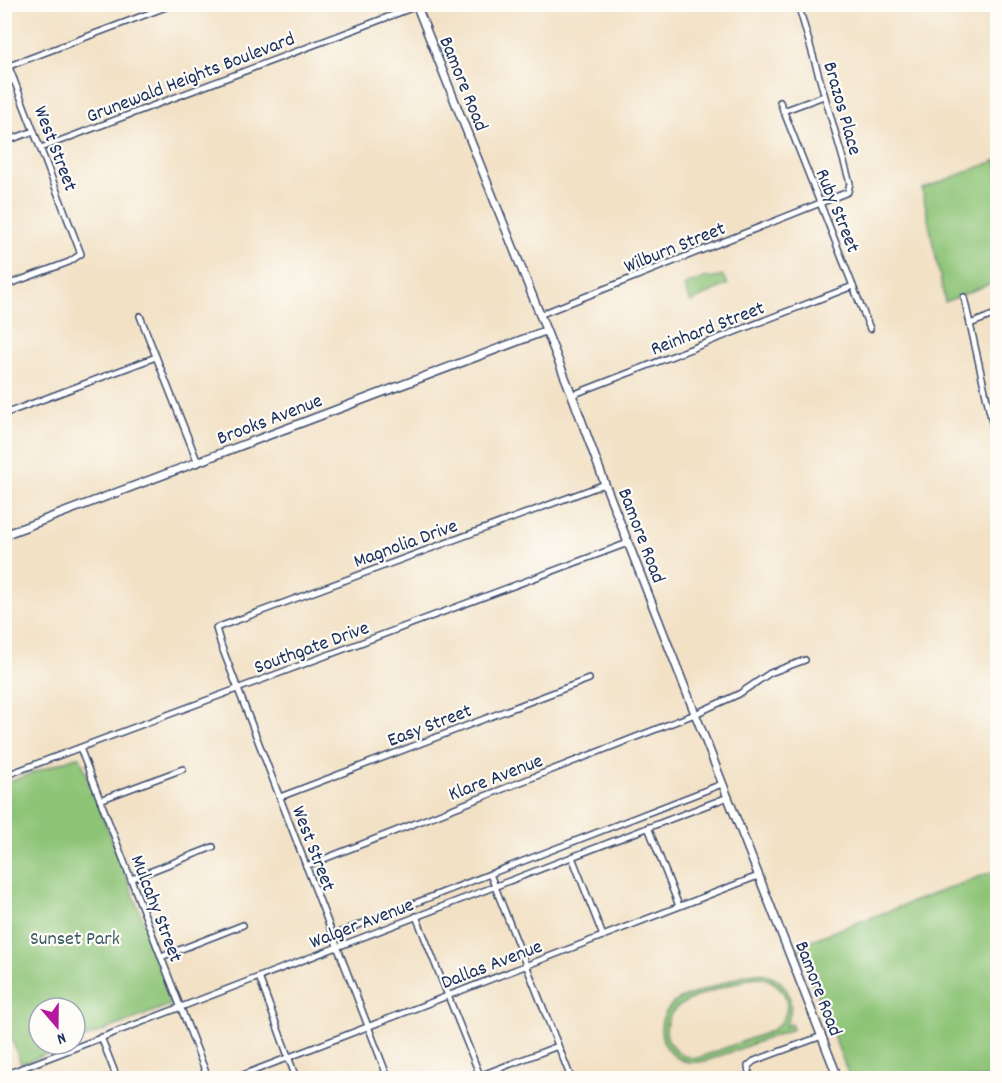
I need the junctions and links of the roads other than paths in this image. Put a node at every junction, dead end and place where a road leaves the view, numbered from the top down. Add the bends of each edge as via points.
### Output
1 (174, 4) edge
2 (798, 4) edge
3 (416, 5) edge
4 (4, 54) edge
5 (9, 66) junction
6 (14, 80) junction
7 (4, 83) edge
8 (824, 96) junction
9 (780, 102) dead end
10 (783, 111) junction
11 (34, 131) junction
12 (4, 142) edge
13 (40, 148) junction
14 (820, 204) junction
15 (4, 286) edge
16 (853, 286) junction
17 (964, 297) dead end
18 (998, 313) edge
19 (539, 315) junction
20 (140, 316) dead end
21 (970, 324) junction
22 (870, 329) dead end
23 (545, 331) junction
24 (156, 357) junction
25 (572, 395) junction
26 (998, 406) edge
27 (989, 409) junction
28 (4, 414) edge
29 (998, 448) edge
30 (198, 463) junction
31 (605, 484) junction
32 (4, 536) edge
33 (628, 543) junction
34 (216, 628) joint
35 (805, 660) dead end
36 (589, 679) dead end
37 (238, 690) junction
38 (695, 714) junction
39 (80, 748) junction
40 (183, 768) dead end
41 (4, 776) edge
42 (723, 784) junction
43 (728, 796) junction
44 (280, 797) junction
45 (100, 800) junction
46 (648, 827) junction
47 (213, 846) dead end
48 (572, 856) junction
49 (306, 866) junction
50 (490, 874) junction
51 (758, 876) junction
52 (131, 879) junction
53 (495, 886) junction
54 (680, 906) junction
55 (416, 916) junction
56 (243, 925) dead end
57 (333, 935) junction
58 (603, 936) junction
59 (337, 947) junction
60 (161, 957) junction
61 (527, 966) junction
62 (259, 977) junction
63 (448, 996) junction
64 (180, 1007) junction
65 (368, 1027) junction
66 (822, 1036) junction
67 (101, 1038) junction
68 (558, 1046) junction
69 (288, 1058) junction
70 (22, 1068) junction
71 (4, 1075) edge
72 (27, 1078) edge
73 (117, 1078) edge
74 (208, 1078) edge
75 (235, 1078) edge
76 (296, 1078) edge
77 (388, 1078) edge
78 (478, 1078) edge
79 (571, 1078) edge
80 (750, 1078) edge
81 (838, 1078) edge

1 - 5 street
2 - 8 street, Brazos Place
3 - 13 street, Grunewald Heights Boulevard
3 - 19 street, Bamore Road
4 - 5 street, West Street
5 - 6 street, West Street
6 - 7 street
6 - 11 street, West Street
8 - 10 street
8 - 14 street, Brazos Place via 850,183 848,192
9 - 10 street, Ruby Street
10 - 14 street, Ruby Street
11 - 12 street
11 - 13 street, West Street
13 - 15 street, West Street via 81,254
14 - 16 street, Ruby Street
14 - 19 street, Wilburn Street
16 - 22 street, Ruby Street
16 - 25 street, Reinhard Street
17 - 21 street
18 - 21 street
19 - 23 street, Bamore Road
20 - 24 street
21 - 27 street
23 - 25 street, Bamore Road
23 - 30 street, Brooks Avenue
24 - 28 street
24 - 30 street
25 - 31 street, Bamore Road
26 - 27 street
27 - 29 street
30 - 32 street, Brooks Avenue
31 - 33 street, Bamore Road
31 - 34 street, Magnolia Drive
33 - 37 street, Southgate Drive
33 - 38 street, Bamore Road
34 - 37 street, West Street
35 - 38 street, Klare Avenue via 770,673 739,694
36 - 44 street, Easy Street
37 - 39 street, Southgate Drive
37 - 44 street, West Street
38 - 42 street, Bamore Road
38 - 49 street, Klare Avenue
39 - 41 street, Southgate Drive
39 - 45 street, Mulcahy Street
40 - 45 street
42 - 43 street, Bamore Road
42 - 50 street, Walger Avenue
43 - 46 street, Walger Avenue
43 - 51 street, Bamore Road
44 - 49 street, West Street
45 - 52 street, Mulcahy Street
46 - 48 street, Walger Avenue
46 - 54 street
47 - 52 street
48 - 53 street, Walger Avenue
48 - 58 street
49 - 57 street, West Street
50 - 53 street
50 - 57 street, Walger Avenue
51 - 54 street, Dallas Avenue
51 - 66 street, Bamore Road
52 - 60 street, Mulcahy Street
53 - 55 street, Walger Avenue
53 - 61 street
54 - 58 street, Dallas Avenue
55 - 59 street, Walger Avenue
55 - 63 street
56 - 60 street
57 - 59 street, West Street
58 - 61 street, Dallas Avenue
59 - 62 street, Walger Avenue
59 - 65 street, West Street
60 - 64 street, Mulcahy Street
61 - 63 street, Dallas Avenue
61 - 68 street
62 - 64 street, Walger Avenue
62 - 69 street
63 - 65 street, Dallas Avenue
63 - 78 street
64 - 67 street, Walger Avenue
64 - 74 street, Mulcahy Street
65 - 69 street, Dallas Avenue
65 - 77 street, West Street
66 - 80 street via 754,1061 748,1066
66 - 81 street, Bamore Road
67 - 70 street, Walger Avenue
67 - 73 street
68 - 78 street
68 - 79 street
69 - 75 street, Dallas Avenue
69 - 76 street
70 - 71 street, Walger Avenue
70 - 72 street

